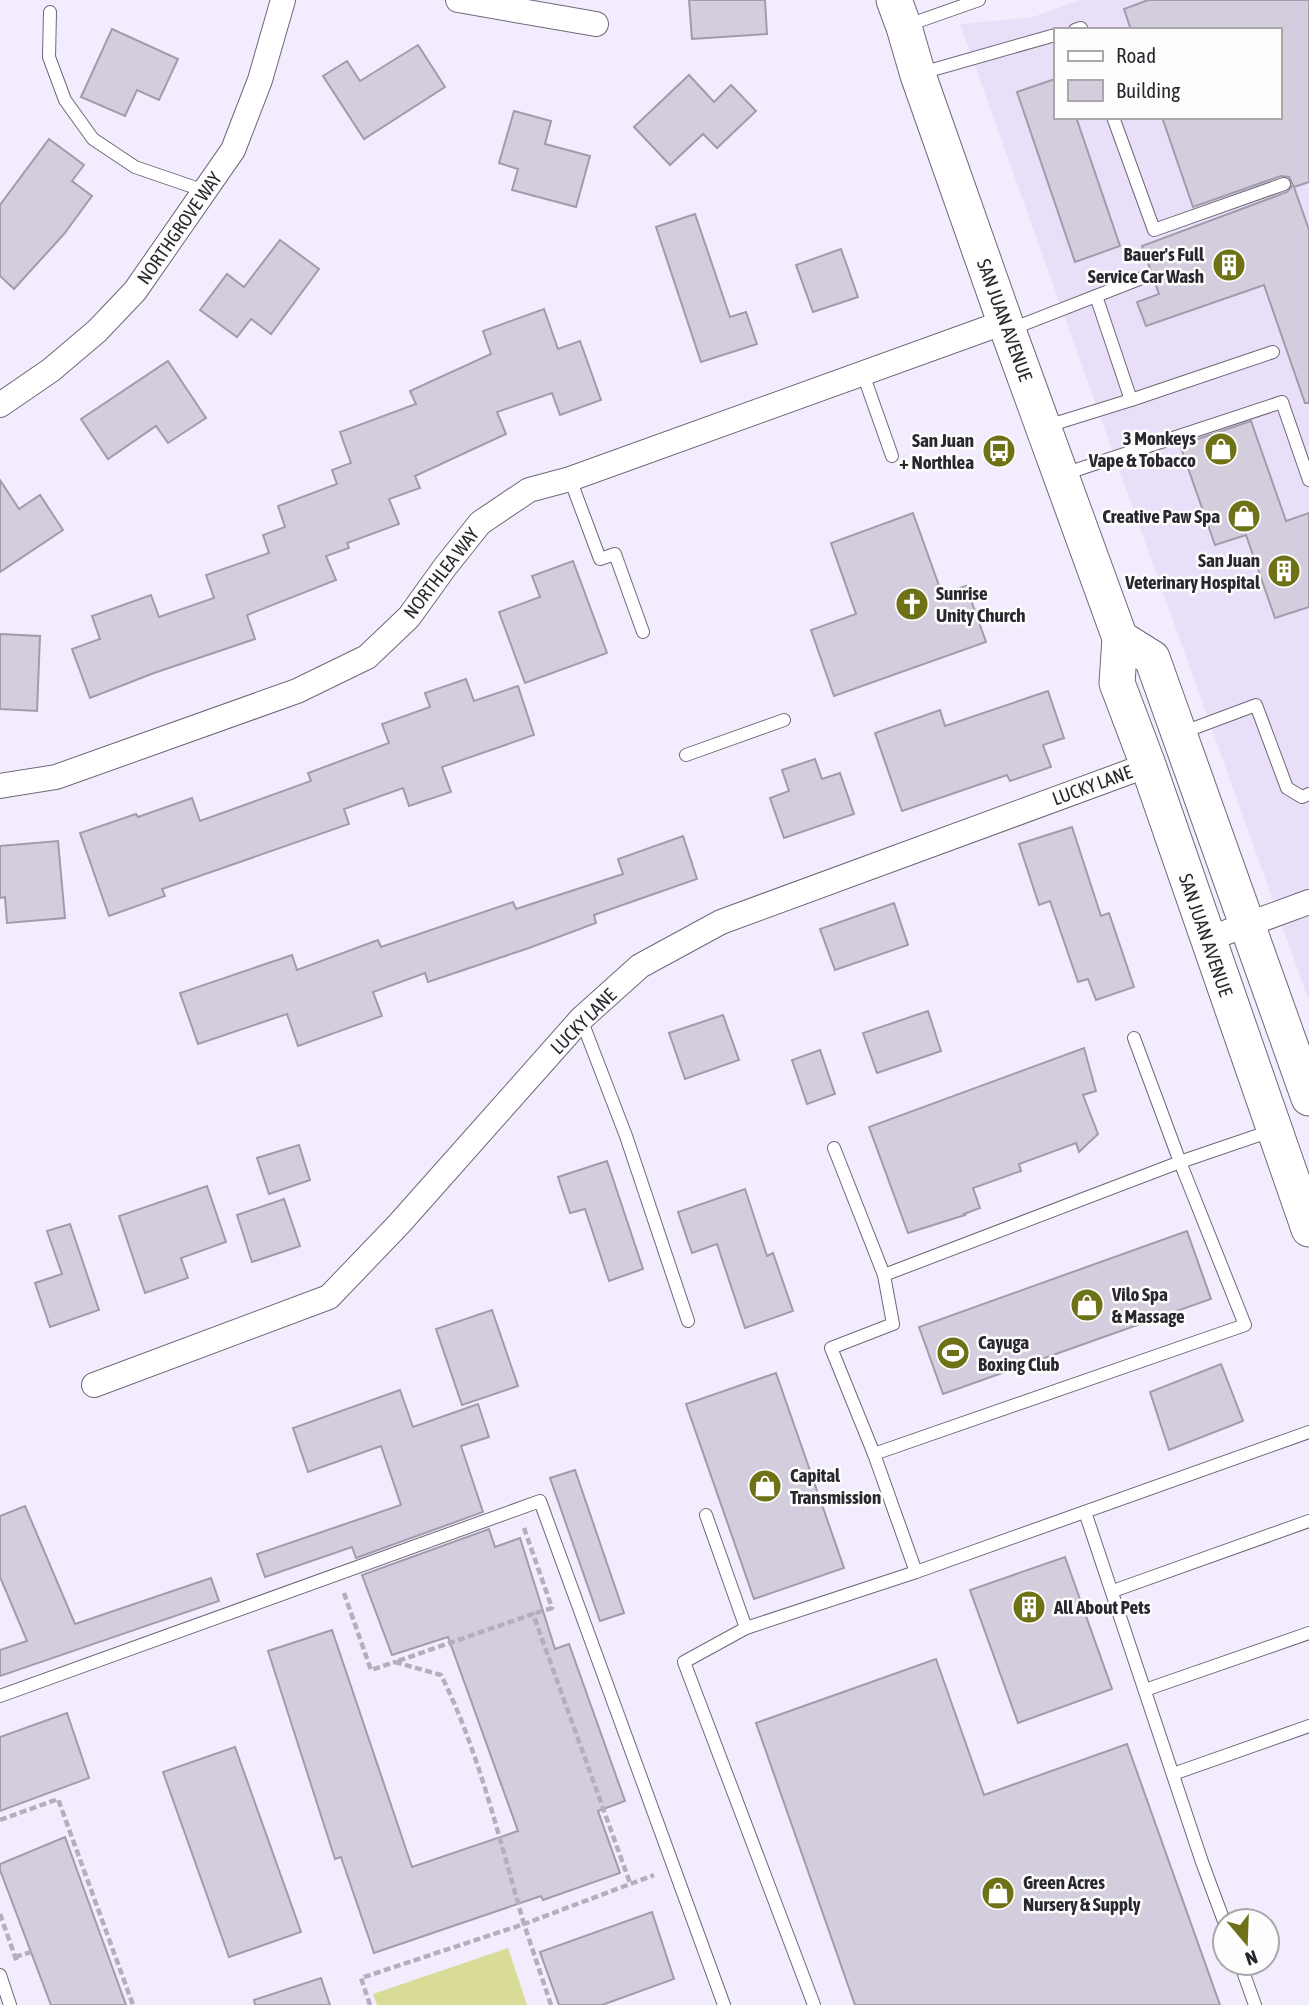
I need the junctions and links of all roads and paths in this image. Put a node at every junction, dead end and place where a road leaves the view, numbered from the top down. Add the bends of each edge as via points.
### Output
1 (283, 0) edge
2 (458, 0) edge
3 (979, 0) edge
4 (50, 12) dead end
5 (899, 13) edge
6 (596, 24) dead end
7 (1054, 36) edge
8 (918, 75) junction
9 (1114, 119) edge
10 (1284, 184) dead end
11 (205, 191) junction
12 (1142, 278) dead end
13 (1096, 296) junction
14 (1007, 326) junction
15 (1273, 352) dead end
16 (863, 374) junction
17 (1131, 400) junction
18 (0, 405) edge
19 (1043, 428) junction
20 (892, 456) dead end
21 (1060, 475) junction
22 (570, 479) junction
23 (1309, 480) edge
24 (643, 632) dead end
25 (1120, 638) junction
26 (784, 720) dead end
27 (1180, 734) junction
28 (687, 755) dead end
29 (1147, 765) junction
30 (0, 786) edge
31 (1309, 794) edge
32 (1309, 902) edge
33 (1248, 925) junction
34 (1208, 939) junction
35 (581, 1019) junction
36 (1134, 1038) dead end
37 (1309, 1098) edge
38 (1275, 1130) junction
39 (834, 1148) dead end
40 (1180, 1162) junction
41 (1309, 1229) edge
42 (884, 1275) junction
43 (688, 1321) dead end
44 (94, 1385) dead end
45 (1309, 1432) edge
46 (874, 1454) junction
47 (1085, 1512) junction
48 (706, 1515) dead end
49 (1309, 1521) edge
50 (522, 1525) dead end
51 (916, 1572) junction
52 (343, 1589) dead end
53 (1113, 1591) junction
54 (533, 1614) junction
55 (747, 1628) junction
56 (1309, 1633) edge
57 (396, 1662) junction
58 (1145, 1690) junction
59 (0, 1696) edge
60 (1309, 1726) edge
61 (1172, 1774) junction
62 (0, 1820) edge
63 (629, 1883) junction
64 (658, 1887) dead end
65 (1219, 1907) edge
66 (523, 1924) junction
67 (31, 1951) dead end
68 (15, 1957) dead end
69 (0, 1975) edge
70 (1245, 1977) edge
71 (10, 2005) edge
72 (133, 2005) edge
73 (370, 2005) edge
74 (551, 2005) edge
75 (724, 2005) edge
76 (814, 2005) edge
77 (1255, 2005) edge

1 - 11 street, NORTHGROVE WAY via 233,150
2 - 6 street
3 - 5 lane
4 - 11 lane via 49,57 65,100 93,139 135,167
5 - 8 main road, SAN JUAN AVENUE
7 - 8 lane
8 - 14 main road, SAN JUAN AVENUE
9 - 10 lane via 1154,230
11 - 18 street, NORTHGROVE WAY via 135,291 97,331
12 - 13 lane
13 - 14 lane
13 - 17 lane
14 - 16 street, NORTHLEA WAY
14 - 19 main road, SAN JUAN AVENUE
15 - 17 lane
16 - 20 lane
16 - 22 street, NORTHLEA WAY
17 - 19 lane
19 - 21 main road, SAN JUAN AVENUE
21 - 23 lane via 1282,402
21 - 25 main road, SAN JUAN AVENUE
22 - 24 lane via 600,559 615,554
22 - 30 street, NORTHLEA WAY via 529,491 480,523 410,617 367,657 297,691 56,777
25 - 27 main road via 1152,658
25 - 29 main road, SAN JUAN AVENUE via 1117,683
26 - 28 lane
27 - 31 lane via 1256,705 1287,788 1302,796
27 - 33 main road
29 - 34 main road, SAN JUAN AVENUE
29 - 35 street, LUCKY LANE via 721,922 640,966
32 - 33 street
33 - 34 street
33 - 37 main road
34 - 38 main road, SAN JUAN AVENUE
35 - 43 lane
35 - 44 street, LUCKY LANE via 329,1297
36 - 40 lane
38 - 40 lane
38 - 41 main road, SAN JUAN AVENUE
39 - 42 lane
40 - 42 lane
40 - 46 lane via 1245,1325
42 - 46 lane via 893,1324 831,1348
45 - 47 lane
46 - 51 lane
47 - 51 lane
47 - 53 lane
48 - 55 lane
49 - 53 lane
50 - 54 path via 552,1608
51 - 55 lane
52 - 57 path via 371,1670
53 - 58 lane
54 - 57 path
54 - 63 path
55 - 76 lane via 684,1662
56 - 58 lane
57 - 66 path via 441,1675 454,1700
58 - 61 lane
59 - 75 lane via 540,1500
60 - 61 lane
61 - 65 lane
62 - 72 path via 58,1799
63 - 64 path via 654,1874
63 - 66 path
66 - 73 path via 361,1978
66 - 74 path
67 - 68 path
69 - 71 lane
70 - 77 lane

